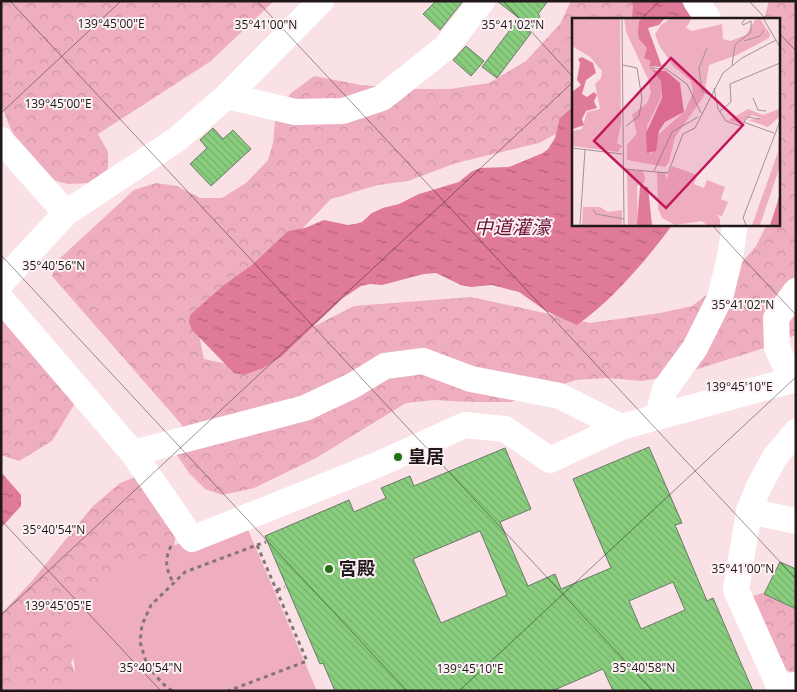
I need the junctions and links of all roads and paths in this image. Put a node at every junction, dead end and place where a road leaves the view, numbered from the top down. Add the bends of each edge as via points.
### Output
1 (321, 1) edge
2 (482, 1) edge
3 (696, 1) edge
4 (707, 18) edge
5 (227, 96) junction
6 (1, 140) edge
7 (66, 213) junction
8 (735, 225) edge
9 (1, 283) edge
10 (796, 292) edge
11 (1, 299) edge
12 (794, 379) edge
13 (658, 416) junction
14 (621, 427) junction
15 (796, 432) edge
16 (133, 452) junction
17 (749, 511) junction
18 (796, 521) edge
19 (186, 531) junction
20 (266, 542) dead end
21 (257, 545) junction
22 (173, 582) junction
23 (285, 587) dead end
24 (276, 590) junction
25 (796, 685) edge
26 (240, 686) junction
27 (172, 691) edge
28 (228, 691) edge
29 (239, 691) edge

1 - 5 lane
2 - 5 lane via 446,47 382,98 343,111 295,112
3 - 4 lane
5 - 7 lane via 176,140
6 - 7 lane
7 - 9 lane
8 - 13 lane via 720,298 695,348 665,388
10 - 12 lane via 776,318 777,348
11 - 16 lane
12 - 13 lane
13 - 14 lane
14 - 16 lane via 560,396 471,379 423,361 385,366 305,408
14 - 19 lane via 550,460 506,429 465,425 379,464 192,539
15 - 17 lane via 775,457
16 - 19 lane
17 - 18 lane
17 - 25 lane via 736,590 780,688
19 - 22 path via 171,545 166,556 166,570
20 - 21 path
21 - 22 path via 185,572
21 - 24 path
22 - 27 path via 151,605 142,625 140,642 147,665
23 - 24 path
24 - 26 path via 307,661
26 - 28 path
26 - 29 path

